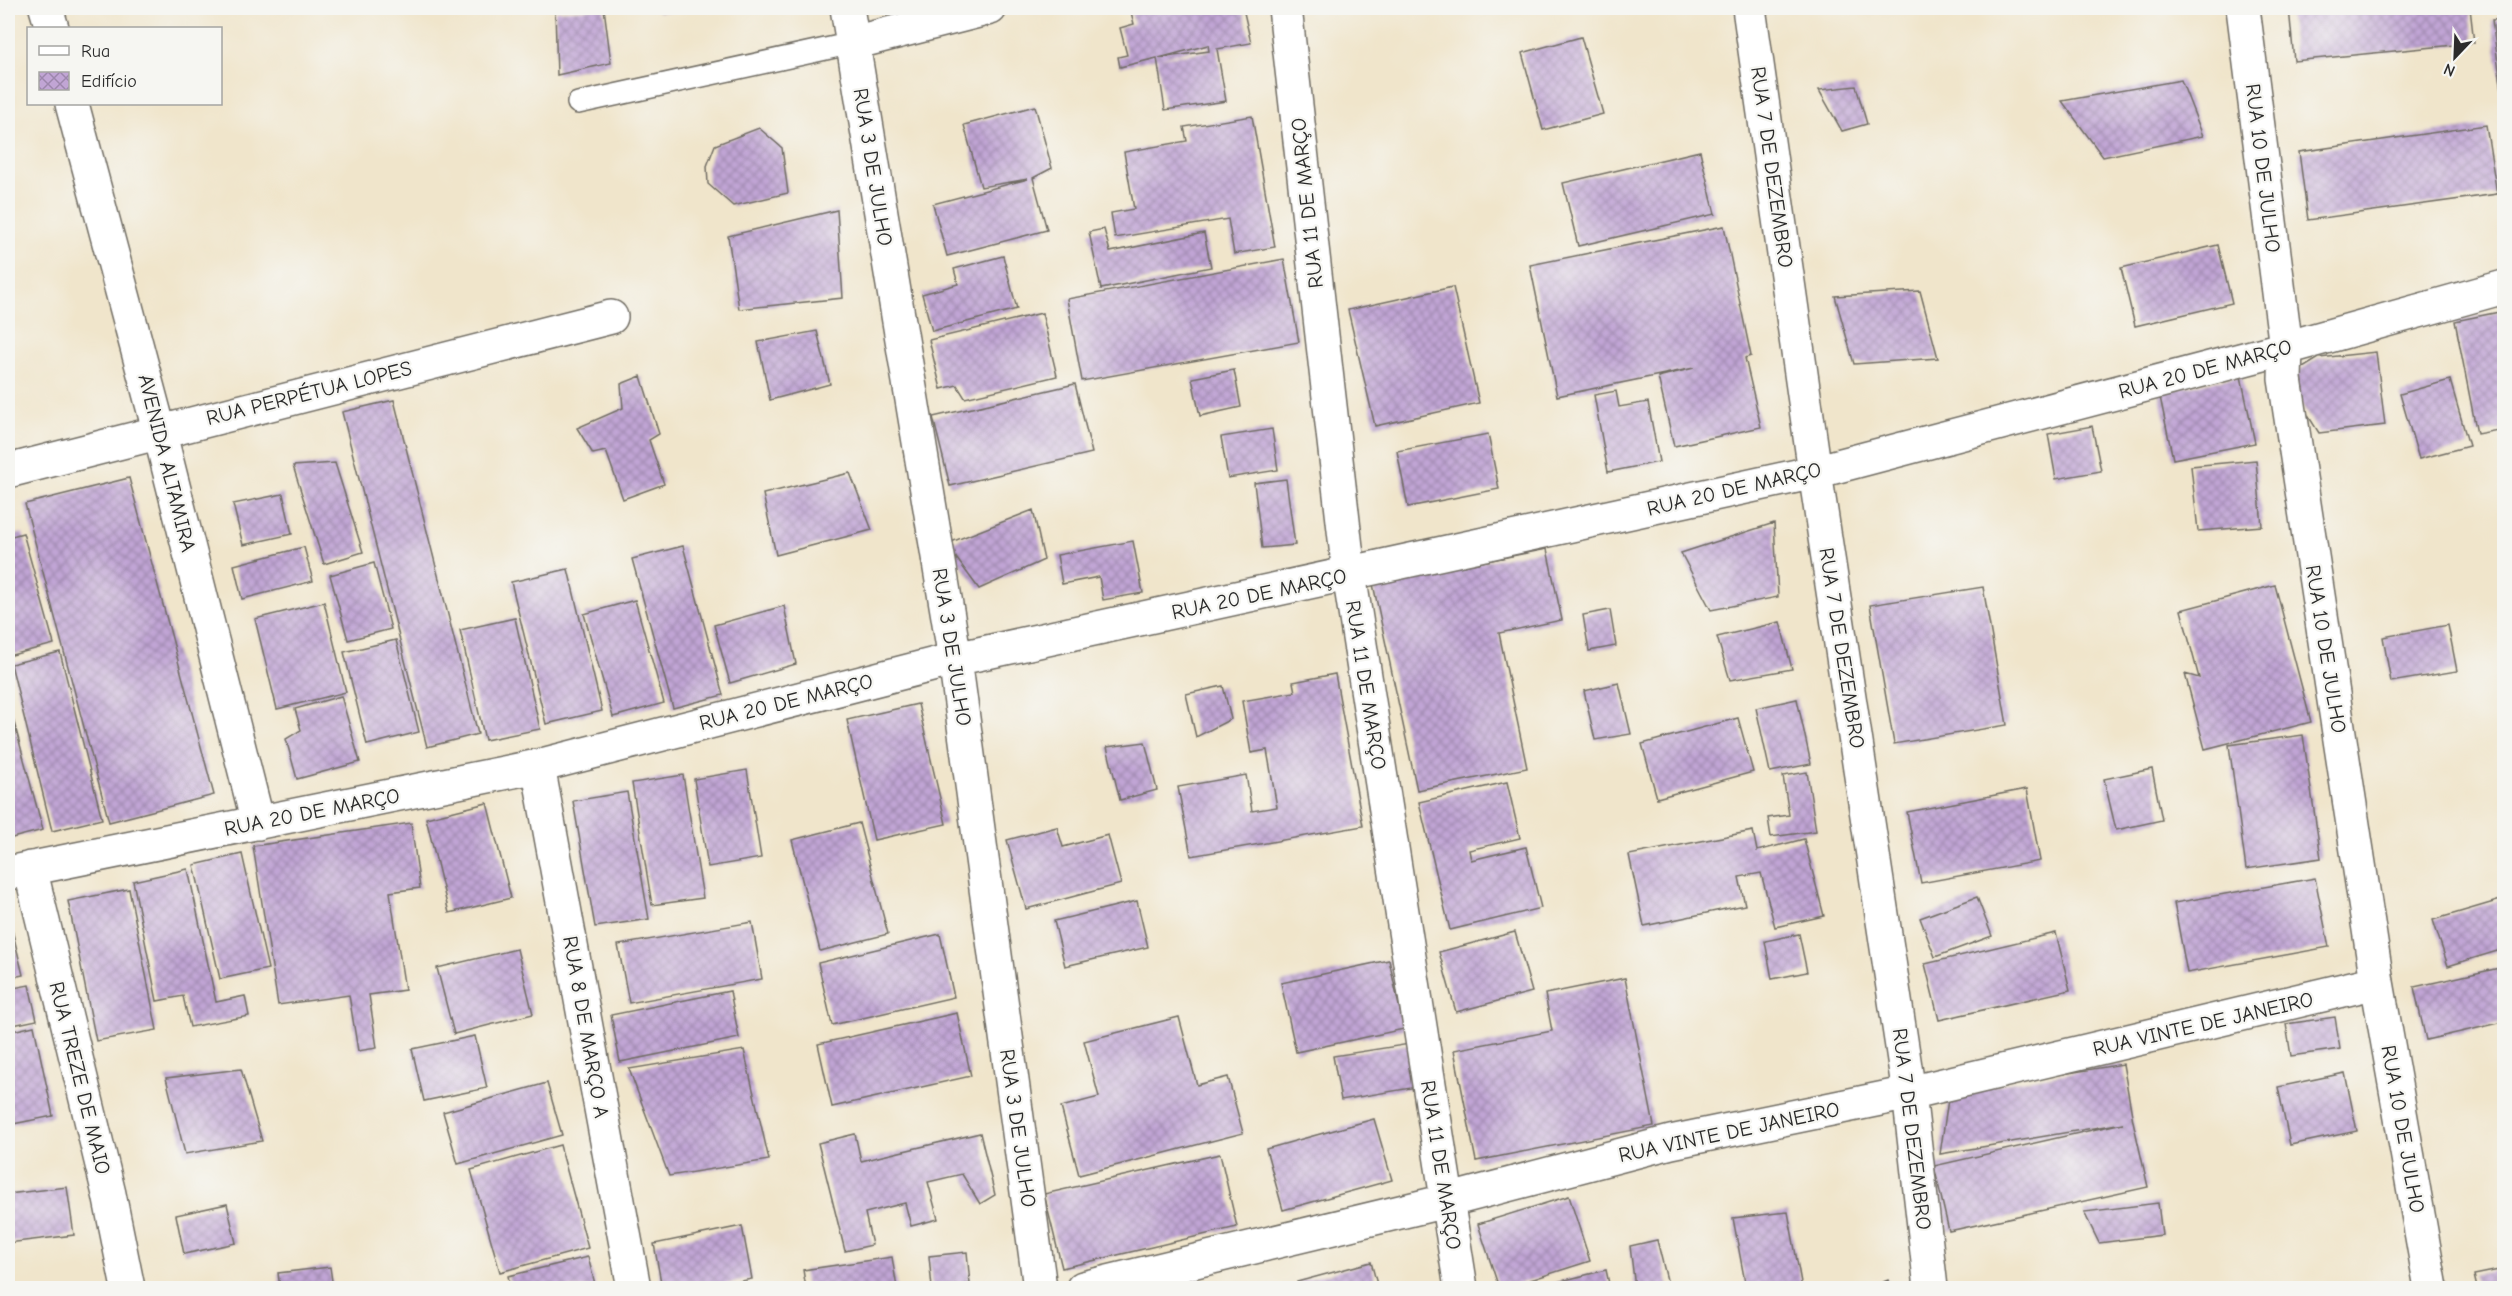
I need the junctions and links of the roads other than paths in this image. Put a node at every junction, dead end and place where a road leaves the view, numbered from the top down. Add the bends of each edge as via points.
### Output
1 (46, 8) edge
2 (847, 8) edge
3 (990, 8) edge
4 (1285, 8) edge
5 (1749, 8) edge
6 (2243, 8) edge
7 (52, 27) edge
8 (853, 43) junction
9 (578, 103) dead end
10 (72, 105) edge
11 (2505, 287) edge
12 (612, 317) dead end
13 (2286, 348) junction
14 (159, 430) junction
15 (8, 471) edge
16 (1815, 472) junction
17 (1349, 574) junction
18 (955, 659) junction
19 (538, 766) junction
20 (258, 823) junction
21 (19, 871) edge
22 (2377, 982) junction
23 (1909, 1093) junction
24 (1446, 1201) junction
25 (128, 1288) edge
26 (634, 1288) edge
27 (1040, 1288) edge
28 (1083, 1288) edge
29 (1461, 1288) edge
30 (1931, 1288) edge
31 (2431, 1288) edge

1 - 7 street
2 - 8 street, RUA 3 DE JULHO
3 - 8 street
4 - 17 street, RUA 11 DE MARÇO
5 - 16 street, RUA 7 DE DEZEMBRO
6 - 13 street, RUA 10 DE JULHO
8 - 9 lane
8 - 18 street, RUA 3 DE JULHO
10 - 14 street, AVENIDA ALTAMIRA
11 - 13 street, RUA 20 DE MARÇO
12 - 14 street, RUA PERPÉTUA LOPES
13 - 16 street, RUA 20 DE MARÇO
13 - 22 street, RUA 10 DE JULHO via 2285,379
14 - 15 street, RUA PERPÉTUA LOPES
14 - 20 street, AVENIDA ALTAMIRA
16 - 17 street, RUA 20 DE MARÇO
16 - 23 street, RUA 7 DE DEZEMBRO
17 - 18 street, RUA 20 DE MARÇO
17 - 24 street, RUA 11 DE MARÇO
18 - 19 street, RUA 20 DE MARÇO
18 - 27 street, RUA 3 DE JULHO
19 - 20 street, RUA 20 DE MARÇO
19 - 26 street, RUA 8 DE MARÇO A
20 - 21 street, RUA 20 DE MARÇO
21 - 25 street, RUA TREZE DE MAIO via 106,1182
22 - 23 street, RUA VINTE DE JANEIRO
22 - 31 street, RUA 10 DE JULHO
23 - 24 street, RUA VINTE DE JANEIRO via 1671,1142
23 - 30 street, RUA 7 DE DEZEMBRO
24 - 28 street, RUA VINTE DE JANEIRO
24 - 29 street, RUA 11 DE MARÇO

